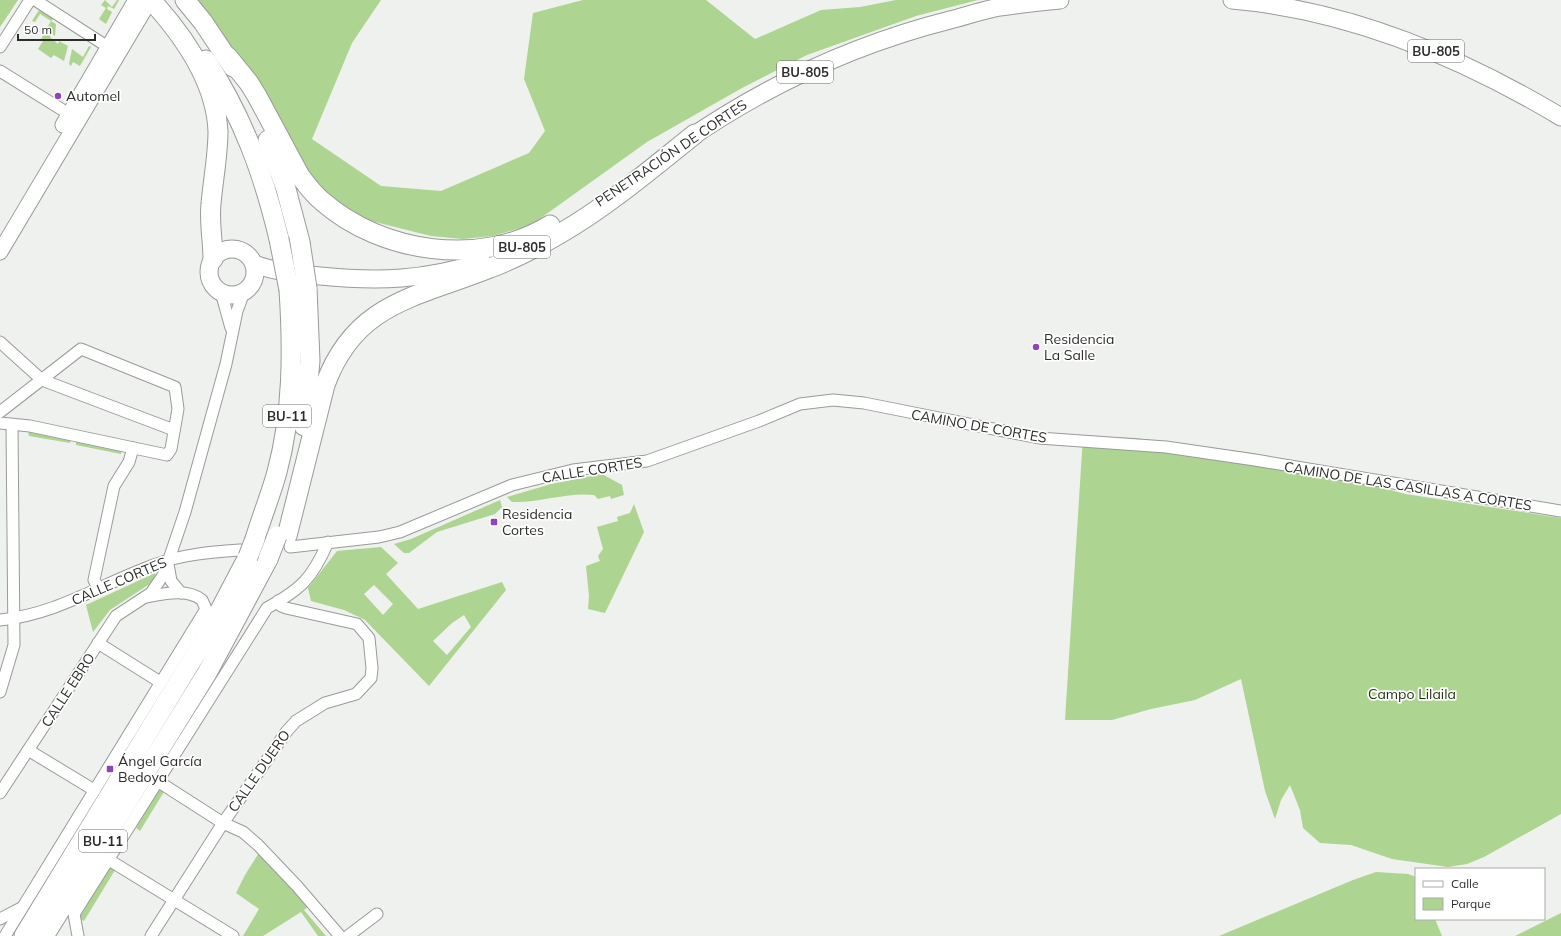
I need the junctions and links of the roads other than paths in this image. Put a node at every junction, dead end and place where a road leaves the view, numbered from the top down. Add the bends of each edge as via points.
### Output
1 (30, 0) edge
2 (35, 0) edge
3 (136, 0) edge
4 (150, 0) edge
5 (162, 0) edge
6 (185, 0) edge
7 (1060, 0) edge
8 (1232, 0) edge
9 (183, 33) junction
10 (104, 45) junction
11 (0, 47) edge
12 (228, 57) junction
13 (0, 71) edge
14 (69, 114) junction
15 (1561, 117) edge
16 (695, 134) junction
17 (0, 233) edge
18 (0, 252) edge
19 (213, 259) junction
20 (251, 278) junction
21 (298, 289) junction
22 (220, 292) junction
23 (232, 332) junction
24 (0, 342) edge
25 (42, 380) junction
26 (800, 404) joint
27 (0, 412) edge
28 (0, 423) edge
29 (12, 425) junction
30 (174, 430) junction
31 (133, 448) junction
32 (1255, 460) joint
33 (1561, 511) edge
34 (328, 542) junction
35 (280, 547) junction
36 (248, 549) junction
37 (168, 560) junction
38 (98, 589) junction
39 (181, 593) junction
40 (145, 598) junction
41 (278, 601) junction
42 (14, 619) junction
43 (0, 620) edge
44 (98, 643) junction
45 (160, 682) junction
46 (0, 692) edge
47 (28, 750) junction
48 (159, 782) junction
49 (94, 790) junction
50 (0, 793) edge
51 (223, 823) junction
52 (109, 860) junction
53 (173, 900) junction
54 (23, 907) junction
55 (377, 914) dead end
56 (0, 919) edge
57 (5, 936) edge
58 (24, 936) edge
59 (44, 936) edge
60 (78, 936) edge
61 (150, 936) edge
62 (233, 936) edge
63 (340, 936) edge
64 (348, 936) edge

1 - 11 street
2 - 10 street
3 - 10 main road
4 - 9 highway
4 - 18 main road
5 - 9 highway, BU-11
6 - 12 highway, BU-11
7 - 16 main road, PENETRACIÓN DE CORTES / BU-805 via 992,9 873,43 789,80 739,106
8 - 15 main road, BU-805 via 1300,10 1340,20 1436,51
9 - 19 highway via 216,112 217,154 211,206
9 - 21 highway, BU-11, bridge via 222,86 254,153 279,239
10 - 14 main road
12 - 16 highway via 257,96 300,176 321,201 363,228 420,247 474,249 523,237 545,228
12 - 21 highway, BU-11, bridge via 280,169 300,242
13 - 14 street
14 - 17 main road
16 - 20 main road, PENETRACIÓN DE CORTES / BU-805 via 552,233 495,258 439,274 385,280 358,280 281,272
16 - 35 highway via 621,193 560,233 491,268 392,305 354,334 331,368 325,385
19 - 20 main road via 231,249 245,253
19 - 22 main road via 209,266 210,281
20 - 22 main road, BU-805 via 232,295
20 - 23 street, CALLE EBRO via 240,300
21 - 35 highway, BU-11 via 310,361 308,392 301,443
21 - 36 highway, BU-11 via 288,412 277,472
22 - 23 street
23 - 37 street, CALLE EBRO via 200,462
24 - 25 street
25 - 27 street
25 - 30 street
25 - 30 street via 81,349 175,387 178,409
26 - 32 street, CAMINO DE CORTES via 833,400 864,403 1039,438 1166,447
26 - 34 street, CALLE CORTES via 647,461 544,476 500,489 400,532 379,537
28 - 29 street
29 - 31 street via 30,426
29 - 42 street
30 - 31 street via 171,450 167,455
31 - 38 street via 129,462 114,486 94,580
32 - 33 street, CAMINO DE LAS CASILLAS A CORTES
34 - 35 street, CALLE CORTES
34 - 41 street via 312,574 301,586
35 - 59 highway, BU-11 via 230,649 211,680 162,745
36 - 37 street, CALLE CORTES
36 - 58 highway, BU-11 via 206,637
37 - 38 street, CALLE CORTES
37 - 39 street via 171,581
37 - 40 street, CALLE EBRO via 160,583
38 - 42 street, CALLE CORTES via 58,607
39 - 40 street, CALLE EBRO
39 - 45 street via 198,597 206,609
40 - 44 street, CALLE EBRO via 116,616
41 - 48 street via 267,608
41 - 51 street, CALLE DUERO via 286,608 357,624 369,638 372,673 356,694 325,703 296,721 286,731
42 - 43 street, CALLE CORTES
42 - 46 street via 14,645
44 - 45 street
44 - 47 street, CALLE EBRO
45 - 49 street
47 - 49 street
47 - 50 street, CALLE EBRO
48 - 51 street
48 - 52 street
49 - 54 street
51 - 53 street, CALLE DUERO
51 - 63 street via 243,832 260,846
52 - 53 street
52 - 60 street via 74,914
53 - 61 street, CALLE DUERO
53 - 62 street
54 - 56 street
54 - 57 street
55 - 64 street

